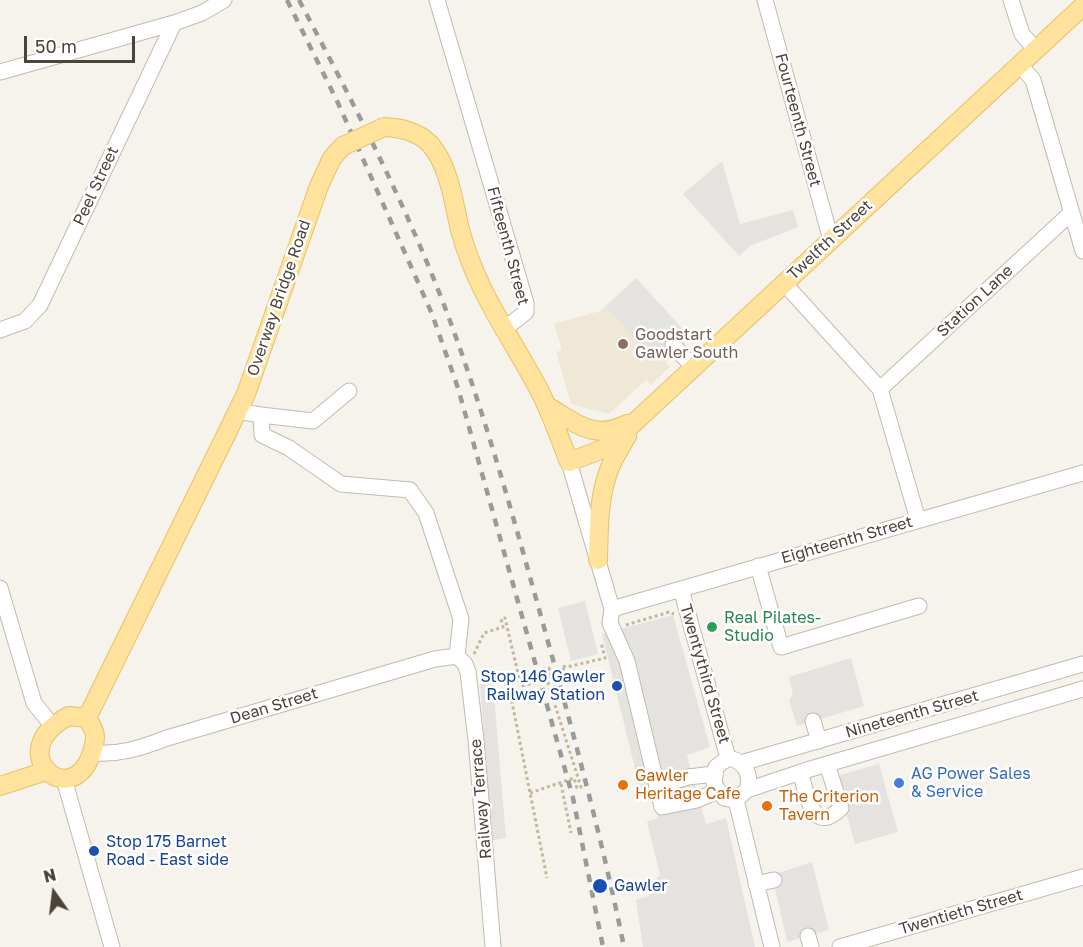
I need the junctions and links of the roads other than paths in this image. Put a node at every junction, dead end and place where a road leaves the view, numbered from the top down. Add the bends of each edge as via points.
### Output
1 (224, 0) edge
2 (437, 0) edge
3 (765, 0) edge
4 (1011, 0) edge
5 (1083, 6) edge
6 (174, 23) junction
7 (1036, 50) junction
8 (1020, 65) junction
9 (0, 72) edge
10 (1071, 213) junction
11 (831, 240) junction
12 (1083, 251) edge
13 (784, 283) junction
14 (0, 330) edge
15 (503, 330) junction
16 (673, 345) dead end
17 (693, 367) junction
18 (880, 389) junction
19 (349, 391) dead end
20 (547, 406) junction
21 (237, 411) junction
22 (261, 415) junction
23 (637, 418) junction
24 (569, 462) junction
25 (1083, 472) edge
26 (918, 520) junction
27 (598, 560) junction
28 (758, 566) junction
29 (0, 588) edge
30 (681, 589) junction
31 (919, 606) dead end
32 (612, 609) junction
33 (461, 660) junction
34 (1083, 664) edge
35 (1083, 689) edge
36 (904, 717) junction
37 (87, 718) junction
38 (813, 721) dead end
39 (51, 724) junction
40 (910, 740) junction
41 (819, 741) junction
42 (800, 746) junction
43 (92, 753) junction
44 (735, 761) junction
45 (827, 764) junction
46 (804, 771) junction
47 (43, 772) junction
48 (714, 774) junction
49 (64, 779) junction
50 (0, 786) edge
51 (657, 786) junction
52 (717, 791) junction
53 (742, 795) junction
54 (1083, 877) edge
55 (774, 880) dead end
56 (756, 884) junction
57 (112, 947) edge
58 (494, 947) edge
59 (772, 947) edge
60 (840, 947) edge

1 - 6 street
2 - 15 street, Fifteenth Street via 526,303 526,312
3 - 11 street, Fourteenth Street
4 - 7 street via 1022,34
5 - 7 main road, Twelfth Street
6 - 9 street
6 - 14 street, Peel Street via 39,305 25,321
7 - 8 main road, Twelfth Street
8 - 10 street via 1033,80
8 - 11 main road, Twelfth Street
10 - 12 street
10 - 18 street, Station Lane
11 - 13 main road, Twelfth Street
13 - 17 main road, Twelfth Street
13 - 18 street
15 - 20 main road
15 - 21 main road, Overway Bridge Road, bridge via 476,278 441,162 417,134 384,127 343,146 332,158
16 - 17 street
17 - 23 main road, Twelfth Street
18 - 26 street
19 - 22 street via 313,421
20 - 23 main road via 588,430 612,432
20 - 24 main road
21 - 22 street
21 - 37 main road, Overway Bridge Road
22 - 33 street, Railway Terrace via 262,435 289,448 341,484 410,490 426,513 461,619
23 - 24 main road, Twelfth Street via 608,447
23 - 27 main road via 609,469 599,511
24 - 27 street
25 - 26 street, Eighteenth Street
26 - 28 street, Eighteenth Street
27 - 32 street
28 - 30 street, Eighteenth Street
28 - 31 street via 781,647
29 - 39 street via 34,703
30 - 32 street, Eighteenth Street
30 - 44 street, Twentythird Street
32 - 51 street via 610,623 624,653
33 - 43 street, Dean Street via 435,659 139,749 113,755
33 - 58 street, Railway Terrace via 477,740
34 - 36 street, Nineteenth Street
35 - 40 street, Nineteenth Street
36 - 40 street
36 - 41 street, Nineteenth Street
37 - 39 main road via 69,716
37 - 43 main road via 96,732
38 - 41 street
39 - 47 main road via 38,751
40 - 45 street, Nineteenth Street via 857,763
41 - 42 street, Nineteenth Street
42 - 44 street, Nineteenth Street
42 - 46 street
43 - 49 main road via 83,768
44 - 48 street via 720,763
44 - 53 street via 749,775
45 - 46 street, Nineteenth Street
45 - 46 street via 841,808 823,819 813,809
46 - 53 street, Nineteenth Street
47 - 49 main road
47 - 50 main road
48 - 51 street
48 - 52 street
49 - 57 street
51 - 52 street via 662,807 697,800
52 - 53 street via 724,798
53 - 56 street
54 - 60 street, Twentieth Street
55 - 56 street
56 - 59 street

